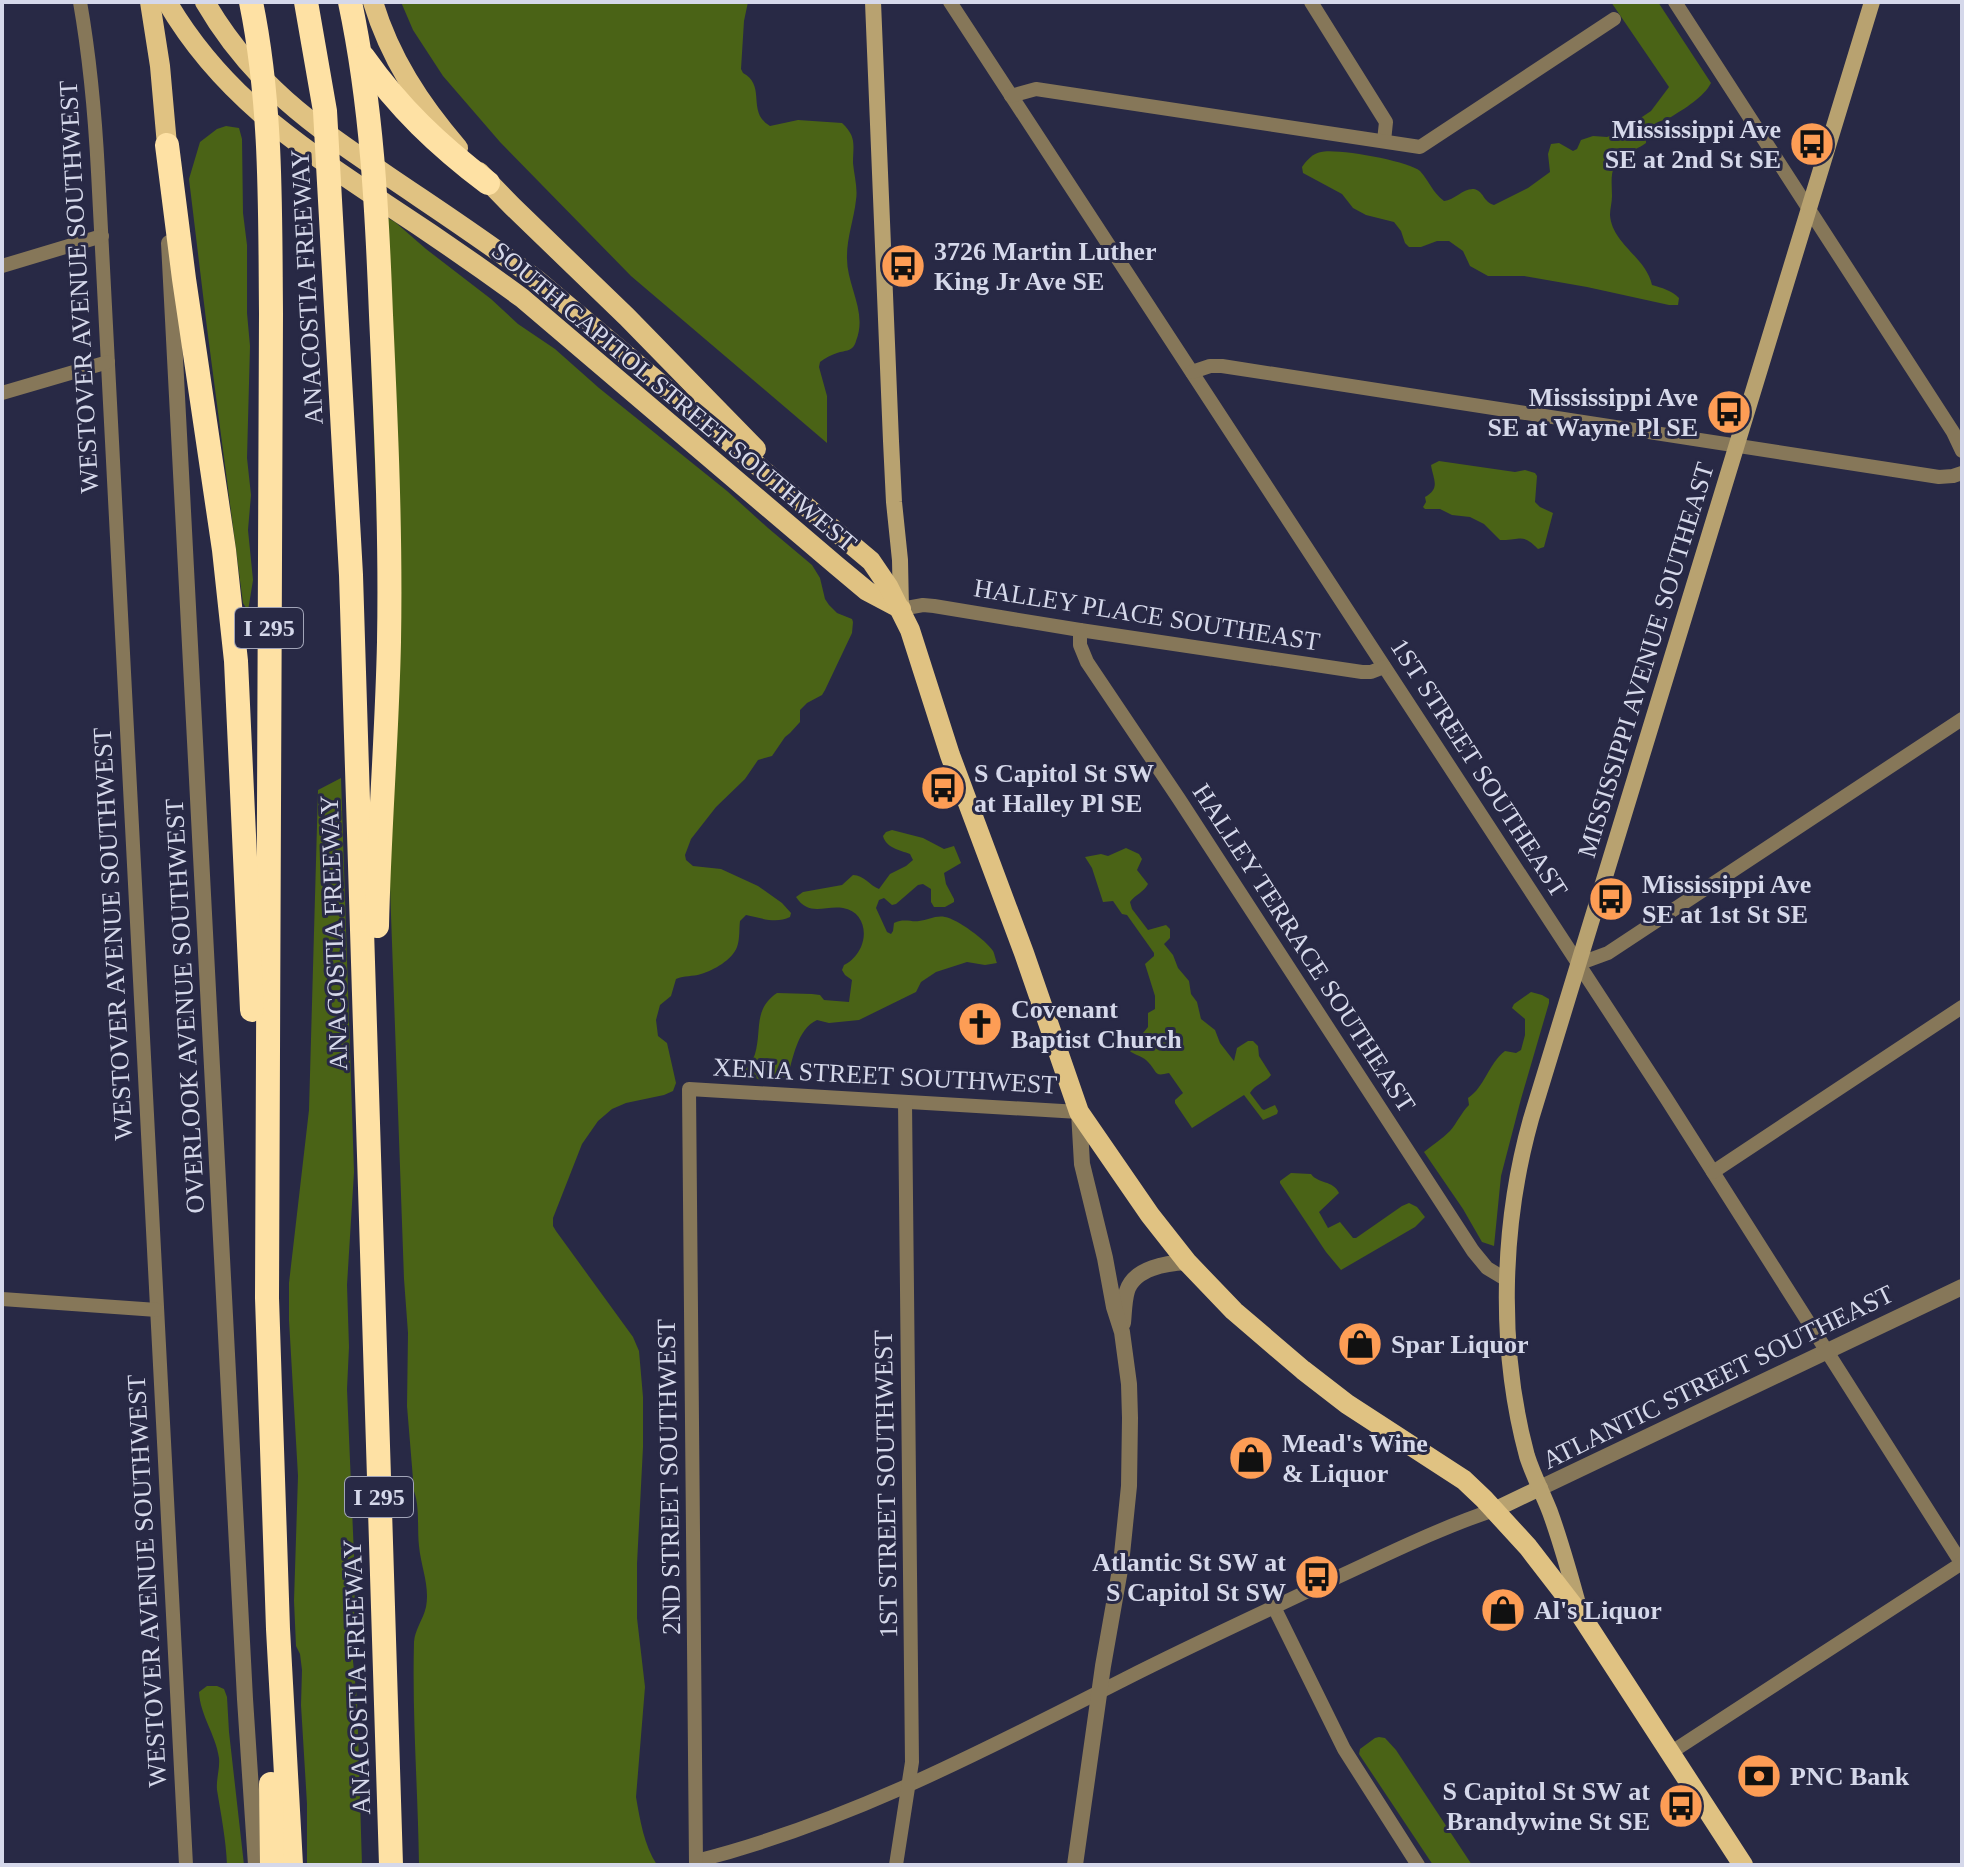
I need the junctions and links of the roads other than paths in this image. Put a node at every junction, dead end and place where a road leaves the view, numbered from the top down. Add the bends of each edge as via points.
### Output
1 (80, 2) edge
2 (150, 2) edge
3 (167, 2) edge
4 (205, 2) edge
5 (251, 2) edge
6 (306, 2) edge
7 (337, 2) edge
8 (350, 2) edge
9 (373, 2) edge
10 (873, 2) edge
11 (950, 2) edge
12 (1311, 2) edge
13 (1675, 2) edge
14 (1872, 2) edge
15 (1614, 19) dead end
16 (1011, 96) junction
17 (1384, 141) junction
18 (167, 145) junction
19 (488, 183) junction
20 (1808, 209) junction
21 (102, 236) junction
22 (2, 266) edge
23 (108, 362) junction
24 (1192, 372) junction
25 (2, 393) edge
26 (1961, 445) edge
27 (1736, 446) junction
28 (1962, 473) edge
29 (797, 498) junction
30 (901, 609) junction
31 (1080, 630) junction
32 (1384, 667) junction
33 (1962, 719) edge
34 (1578, 964) junction
35 (1962, 1007) edge
36 (689, 1089) joint
37 (905, 1102) junction
38 (267, 1103) junction
39 (1079, 1112) junction
40 (368, 1128) junction
41 (1713, 1172) junction
42 (1187, 1262) junction
43 (1507, 1280) junction
44 (1962, 1287) edge
45 (2, 1299) edge
46 (157, 1310) junction
47 (1122, 1332) junction
48 (1827, 1350) junction
49 (1540, 1488) junction
50 (1494, 1510) junction
51 (1962, 1564) edge
52 (1274, 1607) junction
53 (1582, 1617) junction
54 (278, 1629) junction
55 (1099, 1693) junction
56 (1670, 1753) junction
57 (908, 1785) junction
58 (696, 1863) edge
59 (186, 1865) edge
60 (256, 1865) edge
61 (272, 1865) edge
62 (291, 1865) edge
63 (391, 1865) edge
64 (896, 1865) edge
65 (1075, 1865) edge
66 (1418, 1865) edge
67 (1743, 1865) edge

1 - 21 street, WESTOVER AVENUE SOUTHWEST via 94,98
2 - 18 main road
3 - 30 main road, SOUTH CAPITOL STREET SOUTHWEST via 215,69 279,130 522,298 847,575
4 - 29 main road via 228,40 291,107 526,272
5 - 38 highway, ANACOSTIA FREEWAY / I 295 via 266,113 271,313
6 - 40 highway, ANACOSTIA FREEWAY / I 295 via 325,111 330,187 352,590
7 - 19 highway via 362,55 388,91 450,155
8 - 40 highway via 376,189 389,504 378,1026
9 - 19 main road via 416,94
10 - 30 main road
11 - 16 street, 1ST STREET SOUTHEAST
12 - 17 street via 1386,122
13 - 20 street
14 - 20 main road, MISSISSIPPI AVENUE SOUTHEAST
15 - 17 street via 1420,147
16 - 17 street via 1036,89
16 - 24 street, 1ST STREET SOUTHEAST
18 - 38 highway via 233,626 253,1017
18 - 60 street, OVERLOOK AVENUE SOUTHWEST
19 - 29 main road via 754,446
20 - 26 street
20 - 27 main road, MISSISSIPPI AVENUE SOUTHEAST
21 - 22 street
21 - 23 street, WESTOVER AVENUE SOUTHWEST
23 - 25 street
23 - 46 street, WESTOVER AVENUE SOUTHWEST
24 - 27 street via 1222,366
24 - 32 street, 1ST STREET SOUTHEAST
27 - 28 street via 1939,477
27 - 34 main road, MISSISSIPPI AVENUE SOUTHEAST
29 - 30 main road via 871,561
30 - 31 street, HALLEY PLACE SOUTHEAST via 934,606
30 - 39 main road
31 - 32 street, HALLEY PLACE SOUTHEAST via 1366,673
31 - 43 street, HALLEY TERRACE SOUTHEAST via 1087,662 1473,1251
32 - 34 street, 1ST STREET SOUTHEAST
33 - 34 street via 1608,953
34 - 41 street, 1ST STREET SOUTHEAST
34 - 43 main road, MISSISSIPPI AVENUE SOUTHEAST via 1518,1169
35 - 41 street
36 - 37 street, XENIA STREET SOUTHWEST
36 - 58 street, 2ND STREET SOUTHWEST
37 - 39 street, XENIA STREET SOUTHWEST
37 - 57 street, 1ST STREET SOUTHWEST via 912,1710
38 - 54 highway, ANACOSTIA FREEWAY / I 295 via 267,1298
39 - 42 main road
39 - 47 street via 1082,1164
40 - 63 highway, ANACOSTIA FREEWAY / I 295
41 - 48 street, 1ST STREET SOUTHEAST
42 - 47 street via 1167,1263 1132,1280
42 - 50 main road via 1303,1370 1464,1480
43 - 49 main road, MISSISSIPPI AVENUE SOUTHEAST via 1515,1390 1527,1454
44 - 48 street, ATLANTIC STREET SOUTHEAST
45 - 46 street
46 - 59 street, WESTOVER AVENUE SOUTHWEST
47 - 55 street via 1130,1400 1129,1486
48 - 49 street, ATLANTIC STREET SOUTHEAST
48 - 51 street, 1ST STREET SOUTHEAST
49 - 50 main road, ATLANTIC STREET SOUTHEAST
49 - 53 main road, MISSISSIPPI AVENUE SOUTHEAST
50 - 52 street
50 - 53 main road
51 - 56 street
52 - 55 street
52 - 66 street via 1344,1749
53 - 56 main road
54 - 61 highway via 271,1728
54 - 62 highway, ANACOSTIA FREEWAY / I 295
55 - 57 street
55 - 65 street
56 - 67 main road
57 - 58 street
57 - 64 street, 1ST STREET SOUTHWEST

